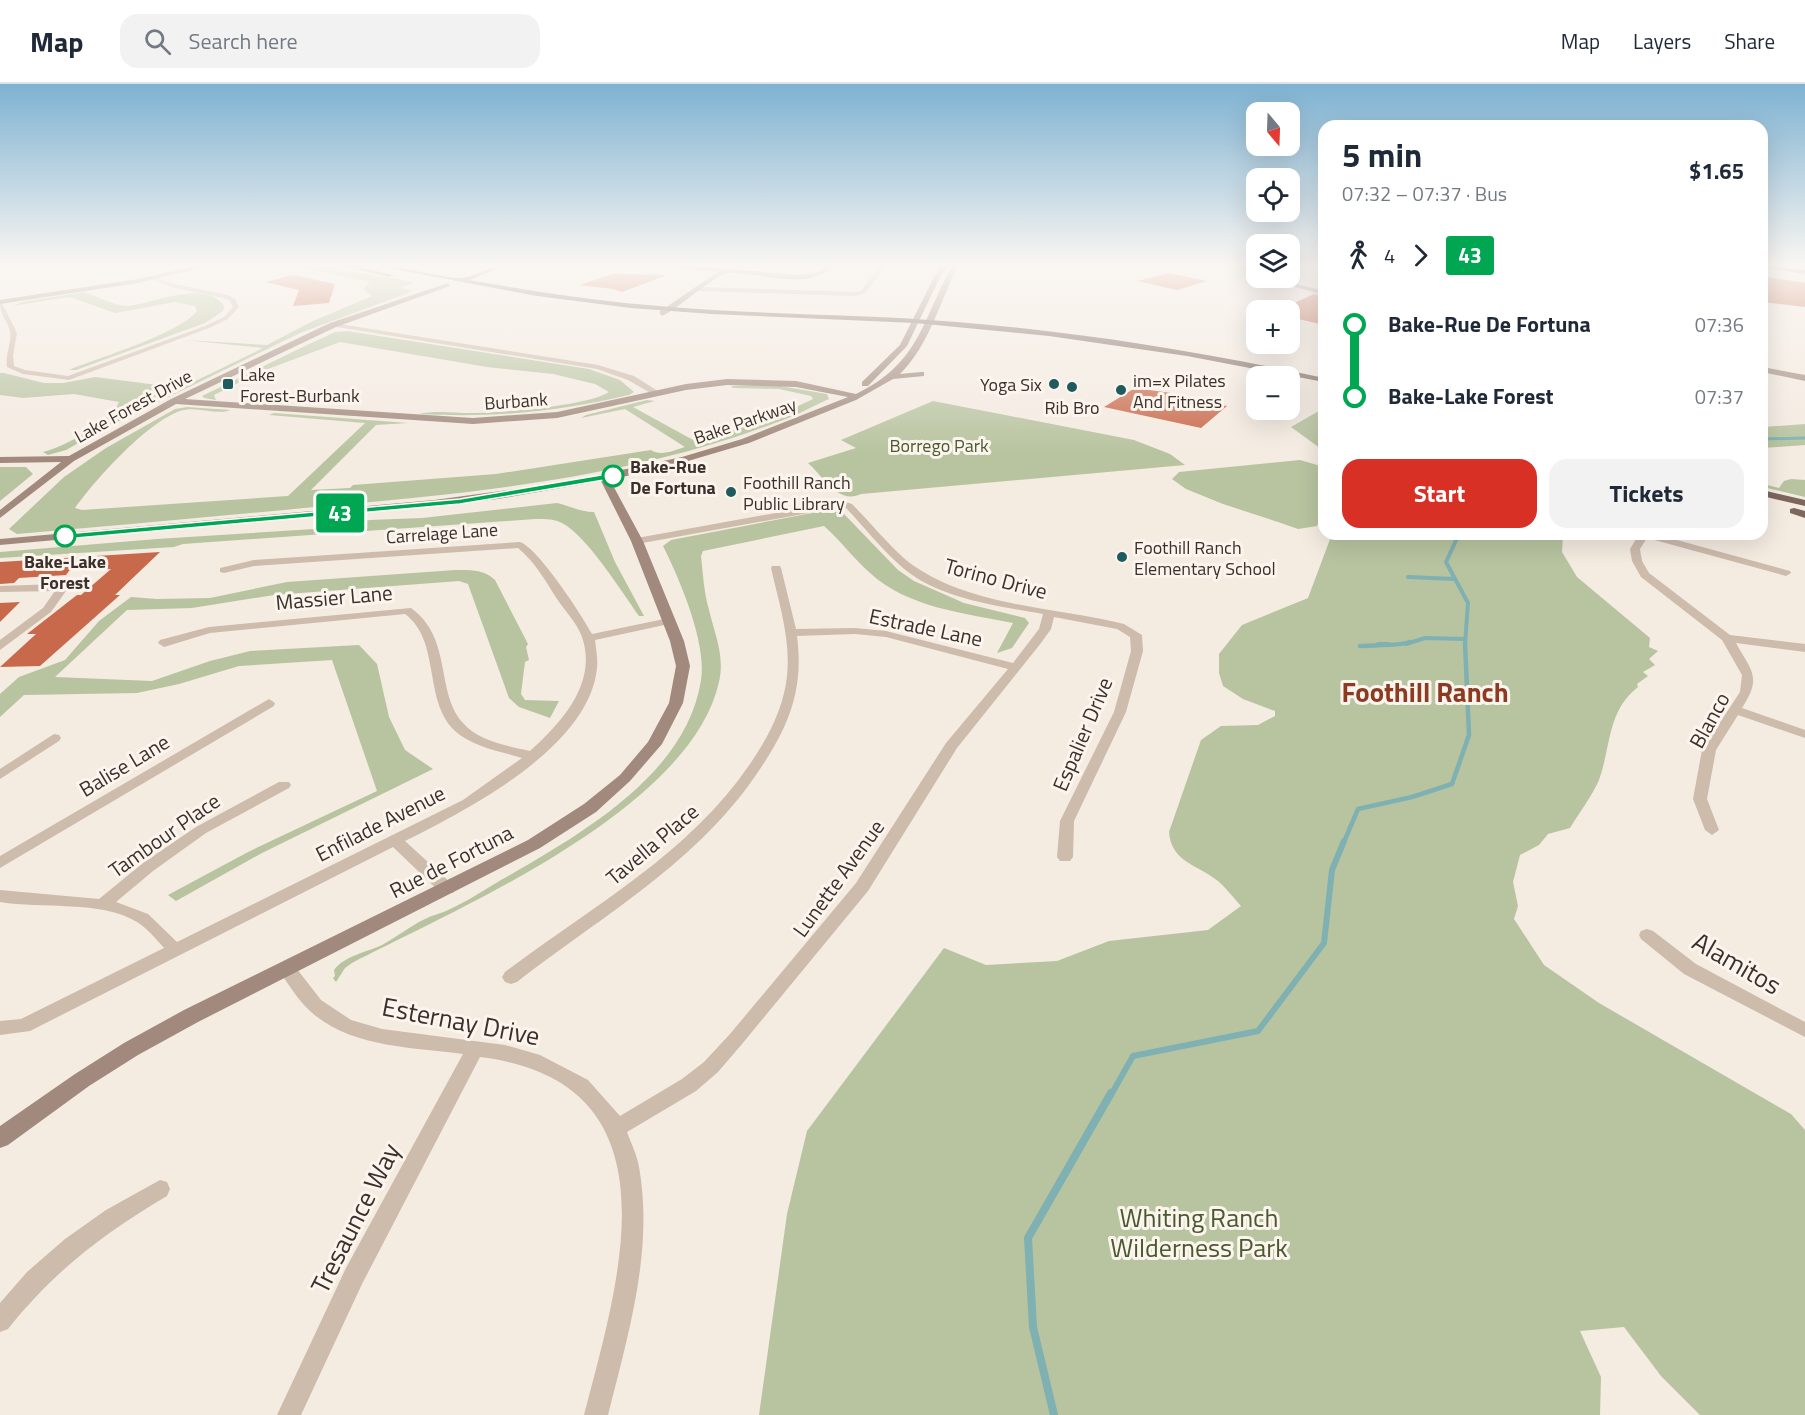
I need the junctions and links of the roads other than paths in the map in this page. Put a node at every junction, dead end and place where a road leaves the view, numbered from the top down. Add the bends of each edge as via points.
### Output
1 (12, 328) edge
2 (204, 328) edge
3 (326, 328) edge
4 (353, 328) edge
5 (913, 328) edge
6 (928, 328) edge
7 (947, 328) edge
8 (964, 328) edge
9 (900, 369) junction
10 (1246, 370) edge
11 (1768, 372) edge
12 (921, 374) dead end
13 (890, 377) junction
14 (1318, 379) edge
15 (1805, 380) edge
16 (1300, 381) edge
17 (1318, 386) edge
18 (857, 392) junction
19 (657, 393) junction
20 (174, 401) junction
21 (71, 459) junction
22 (0, 460) edge
23 (604, 478) junction
24 (1768, 493) edge
25 (1805, 502) edge
26 (1768, 505) edge
27 (1801, 513) edge
28 (0, 515) edge
29 (1640, 540) edge
30 (1666, 540) edge
31 (637, 541) junction
32 (0, 542) edge
33 (776, 568) dead end
34 (224, 570) dead end
35 (1786, 573) dead end
36 (0, 589) edge
37 (1049, 613) junction
38 (669, 621) junction
39 (1131, 630) joint
40 (791, 633) junction
41 (589, 638) junction
42 (1727, 638) junction
43 (164, 643) dead end
44 (0, 646) edge
45 (1805, 648) edge
46 (1016, 667) junction
47 (269, 703) dead end
48 (1734, 710) junction
49 (1805, 734) edge
50 (54, 738) dead end
51 (531, 756) junction
52 (0, 775) edge
53 (284, 785) dead end
54 (1712, 830) dead end
55 (394, 840) junction
56 (1065, 857) dead end
57 (0, 863) edge
58 (447, 889) junction
59 (0, 896) edge
60 (102, 905) junction
61 (1647, 935) dead end
62 (174, 949) junction
63 (287, 969) junction
64 (511, 977) dead end
65 (6, 1028) edge
66 (1805, 1030) edge
67 (475, 1049) junction
68 (617, 1128) junction
69 (0, 1138) edge
70 (160, 1189) dead end
71 (0, 1321) edge
72 (289, 1415) edge
73 (596, 1415) edge

1 - 2 street via 11,367 69,378
3 - 20 main road, Lake Forest Drive
4 - 19 street via 598,367 631,378
5 - 18 main road, Bake Parkway via 903,346
6 - 9 main road, Bake Parkway
7 - 10 main road
8 - 14 main road via 1046,333 1176,351
9 - 13 main road, Bake Parkway
9 - 18 main road
11 - 15 main road
12 - 13 main road
13 - 18 main road, Bake Parkway
16 - 17 main road
18 - 19 main road, Burbank via 759,381 704,384
18 - 23 main road, Bake Parkway via 740,443
19 - 20 main road, Burbank via 557,415 473,421
20 - 21 main road, Lake Forest Drive
21 - 22 main road
21 - 28 main road, Lake Forest Drive
23 - 31 main road, Rue de Fortuna
23 - 32 main road, Bake Parkway via 460,502
24 - 25 main road
26 - 27 main road
29 - 42 street, Blanco via 1635,549 1645,575
30 - 35 street
31 - 37 street, Torino Drive via 842,504 855,511 908,567 923,577 981,599
31 - 38 main road, Rue de Fortuna
33 - 40 street, Tavella Place
34 - 41 street, Carrelage Lane via 254,563 520,545 541,566
36 - 44 street via 51,586 61,591 47,610
37 - 39 street, Torino Drive
37 - 46 street, Lunette Avenue via 1045,629
38 - 41 street
38 - 58 main road, Rue de Fortuna via 683,666 682,676 676,703 655,744 625,778 590,808 534,844
39 - 56 street, Espalier Drive via 1138,639 1137,651 1120,712 1067,821
40 - 46 street, Estrade Lane via 886,634
40 - 64 street, Tavella Place via 793,676 785,709 762,757 729,803 692,844
41 - 51 street, Enfilade Avenue via 592,660 576,711
42 - 45 street
42 - 48 street, Blanco via 1748,675 1746,692
43 - 51 street, Massier Lane via 209,630 406,610 414,613 427,634 438,662 448,712 459,726 480,740
46 - 68 street, Lunette Avenue via 948,750 862,887 735,1041 689,1085
47 - 57 street, Balise Lane
48 - 49 street
48 - 54 street, Blanco via 1709,750 1700,800
50 - 52 street
51 - 55 street, Enfilade Avenue via 468,802
53 - 60 street, Tambour Place via 201,830
55 - 58 street
55 - 62 street, Enfilade Avenue
58 - 63 main road, Rue de Fortuna
59 - 60 street
60 - 62 street via 137,915 158,930
61 - 66 street, Alamitos via 1690,969
62 - 65 street, Enfilade Avenue via 24,1026
63 - 67 street, Esternay Drive via 316,1006 356,1028 393,1038
63 - 69 main road, Rue de Fortuna via 131,1049
67 - 68 street, Esternay Drive via 506,1052 561,1072 594,1096
67 - 72 street, Tresaunce Way via 354,1276
68 - 73 street, Esternay Drive via 632,1170 634,1222 622,1311
70 - 71 street via 79,1239 19,1296

